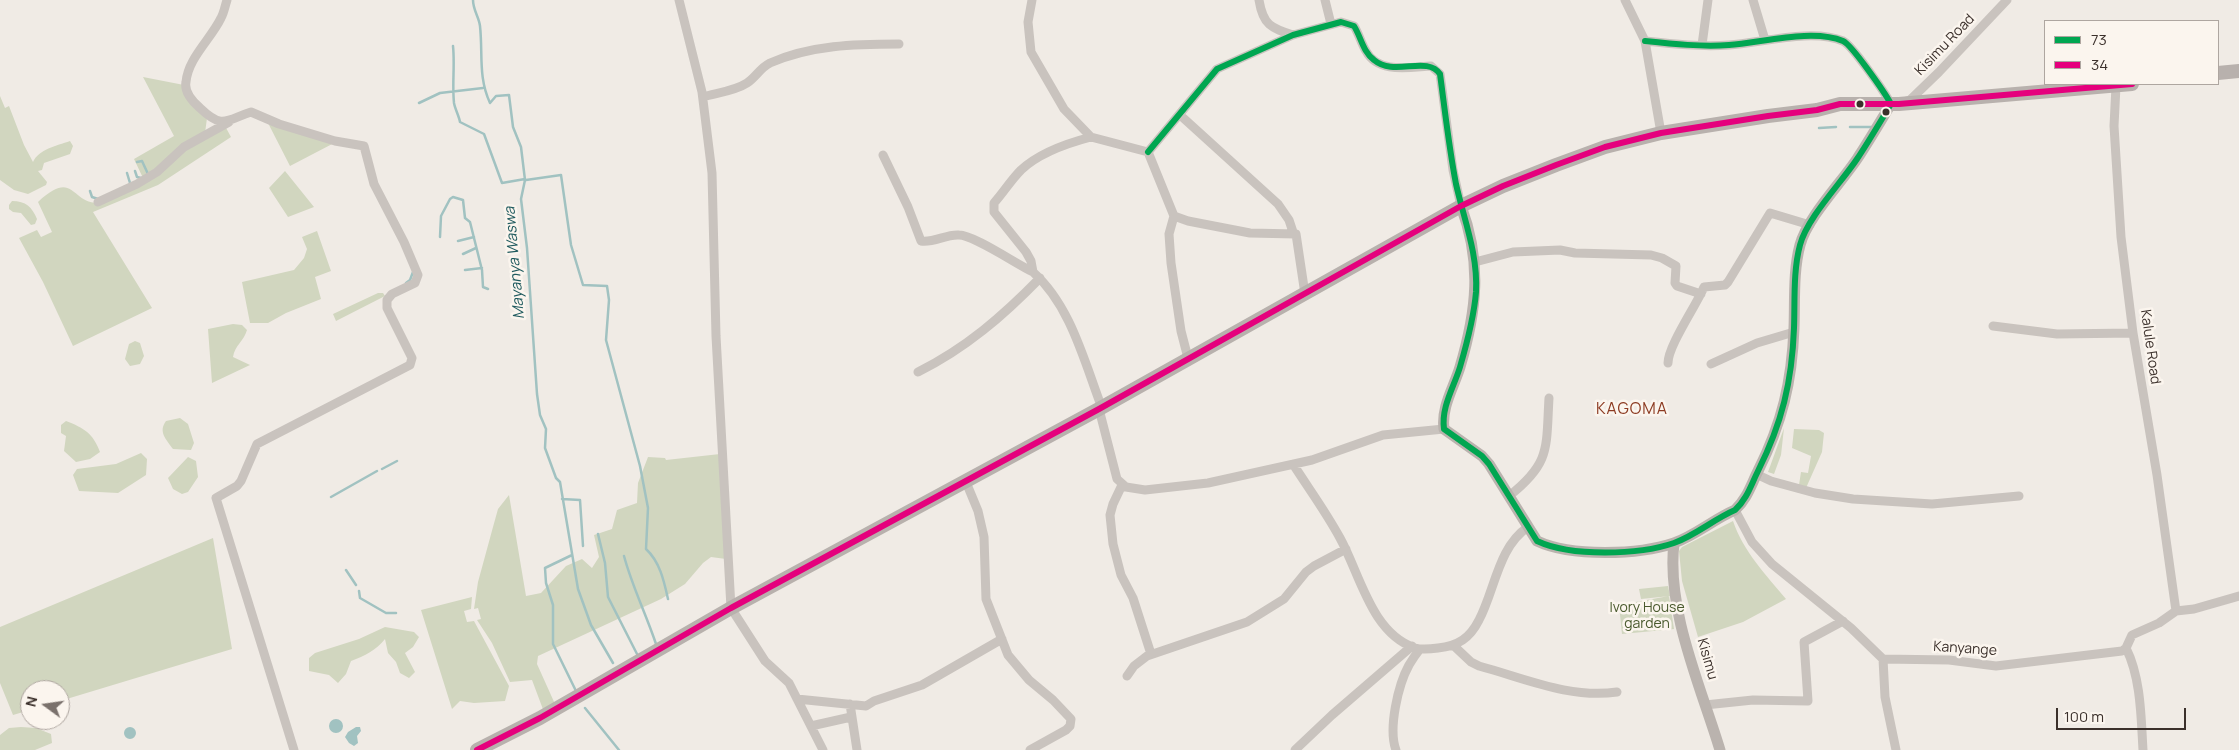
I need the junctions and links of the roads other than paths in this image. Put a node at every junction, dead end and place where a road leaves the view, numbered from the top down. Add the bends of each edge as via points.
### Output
1 (227, 0) edge
2 (679, 0) edge
3 (1032, 0) edge
4 (1259, 0) edge
5 (1325, 0) edge
6 (1625, 0) edge
7 (1708, 0) edge
8 (1753, 0) edge
9 (2007, 0) edge
10 (1332, 24) junction
11 (1293, 35) junction
12 (1765, 40) junction
13 (1645, 41) junction
14 (899, 44) dead end
15 (1702, 45) junction
16 (2239, 71) edge
17 (2219, 74) edge
18 (2124, 85) edge
19 (2116, 86) junction
20 (703, 97) junction
21 (1895, 104) junction
22 (1180, 115) junction
23 (209, 116) junction
24 (228, 122) junction
25 (1662, 134) junction
26 (205, 136) junction
27 (1091, 138) junction
28 (1148, 152) junction
29 (883, 155) dead end
30 (98, 202) dead end
31 (1461, 206) junction
32 (1174, 216) junction
33 (1810, 225) junction
34 (1293, 232) junction
35 (1475, 262) junction
36 (1037, 275) junction
37 (1305, 294) junction
38 (1701, 294) junction
39 (1993, 326) dead end
40 (1794, 332) junction
41 (2133, 333) junction
42 (1188, 358) junction
43 (1668, 363) dead end
44 (1711, 364) dead end
45 (918, 372) dead end
46 (1549, 398) dead end
47 (1100, 408) junction
48 (1444, 429) junction
49 (1293, 464) junction
50 (1756, 474) junction
51 (966, 482) junction
52 (1122, 485) junction
53 (1509, 496) junction
54 (2019, 496) dead end
55 (1735, 510) junction
56 (1528, 528) junction
57 (1674, 543) junction
58 (1346, 549) junction
59 (2239, 596) edge
60 (731, 608) junction
61 (2176, 611) junction
62 (1842, 621) junction
63 (1002, 639) junction
64 (1454, 646) junction
65 (1416, 648) junction
66 (2126, 648) junction
67 (1151, 654) junction
68 (1882, 659) junction
69 (1127, 676) dead end
70 (1618, 692) dead end
71 (797, 699) junction
72 (850, 704) junction
73 (1705, 705) junction
74 (851, 716) junction
75 (811, 726) junction
76 (294, 750) edge
77 (477, 750) edge
78 (822, 750) edge
79 (857, 750) edge
80 (1030, 750) edge
81 (1295, 750) edge
82 (1396, 750) edge
83 (1720, 750) edge
84 (1896, 750) edge
85 (2143, 750) edge

1 - 23 street via 222,18 189,69 185,84 192,101
2 - 20 street
3 - 27 street via 1028,22 1030,52 1064,109
4 - 11 street via 1266,23
5 - 10 street
6 - 13 street
7 - 15 street
8 - 12 street
9 - 21 street, Kisimu Road via 1910,100
10 - 11 street
10 - 31 street via 1341,22 1354,26 1366,52 1383,66 1431,66 1437,69
11 - 22 street via 1217,69
12 - 15 street
12 - 21 street via 1785,36 1843,41 1857,54
13 - 15 street
13 - 25 street
14 - 20 street via 810,49 762,68 747,83
16 - 17 main road
18 - 19 main road
19 - 21 main road
19 - 41 street, Kalule Road via 2114,126 2118,197
20 - 60 street via 712,173 716,336
21 - 25 main road via 1840,104
21 - 33 street
22 - 28 street
22 - 34 street via 1278,204
23 - 24 street
23 - 26 street
24 - 26 street
24 - 76 street via 251,112 279,124 364,146 374,184 418,275 414,283 387,300 412,358 410,365 258,444 237,486 216,498
25 - 31 main road via 1604,147 1502,186
26 - 30 street via 184,147 157,172
27 - 28 street
27 - 36 street via 1072,142 1042,156 1022,170 993,206
28 - 32 street
29 - 36 street via 921,241 946,235 968,235
31 - 35 street via 1470,229
31 - 37 main road
32 - 34 street via 1250,233
32 - 42 street via 1169,234 1171,263
33 - 38 street via 1770,213 1728,282 1725,285 1708,285
33 - 40 street via 1800,244
34 - 37 street via 1297,237
35 - 38 street via 1513,252 1560,250 1651,255 1676,266 1677,286
35 - 48 street via 1473,314 1448,399
36 - 45 street via 1014,306 967,344
36 - 47 street via 1071,326
37 - 42 main road
38 - 43 street via 1674,341
39 - 41 street via 2056,334
40 - 44 street via 1757,343
40 - 50 street via 1782,415
41 - 61 street, Kalule Road
42 - 47 main road
46 - 53 street via 1542,459 1528,480
47 - 51 main road
47 - 52 street via 1117,479
48 - 49 street via 1383,435
48 - 53 street via 1482,456
49 - 52 street via 1208,483 1145,490
49 - 58 street
50 - 54 street via 1816,493 1853,499 1932,504
50 - 55 street via 1746,497
51 - 60 main road
51 - 63 street via 984,536 986,599
52 - 67 street via 1110,515 1113,544 1121,575 1133,598
53 - 56 street
55 - 57 street
55 - 62 street via 1752,542 1772,564
56 - 57 street via 1541,542 1584,551 1628,552
56 - 64 street via 1519,533 1510,546 1479,620 1464,640
57 - 73 street, Kisimu via 1673,574 1678,609
58 - 65 street via 1376,614 1387,628
58 - 67 street via 1314,566 1284,598 1247,622
59 - 61 street
60 - 71 street via 765,661 789,682
60 - 77 main road via 540,718
61 - 66 street via 2132,635
62 - 68 street
62 - 73 street via 1804,642 1808,702 1753,700
63 - 72 street via 922,685 866,706
63 - 80 street via 1017,668 1071,719 1066,730
64 - 65 street
64 - 70 street via 1479,666 1576,693
65 - 81 street via 1332,715
65 - 82 street via 1394,718 1392,740
66 - 68 street, Kanyange via 1996,666 1949,660
66 - 85 street via 2133,661
67 - 69 street
68 - 84 street via 1885,697
71 - 72 street
71 - 75 street
72 - 74 street
73 - 83 street, Kisimu
74 - 75 street
74 - 79 street
75 - 78 street

